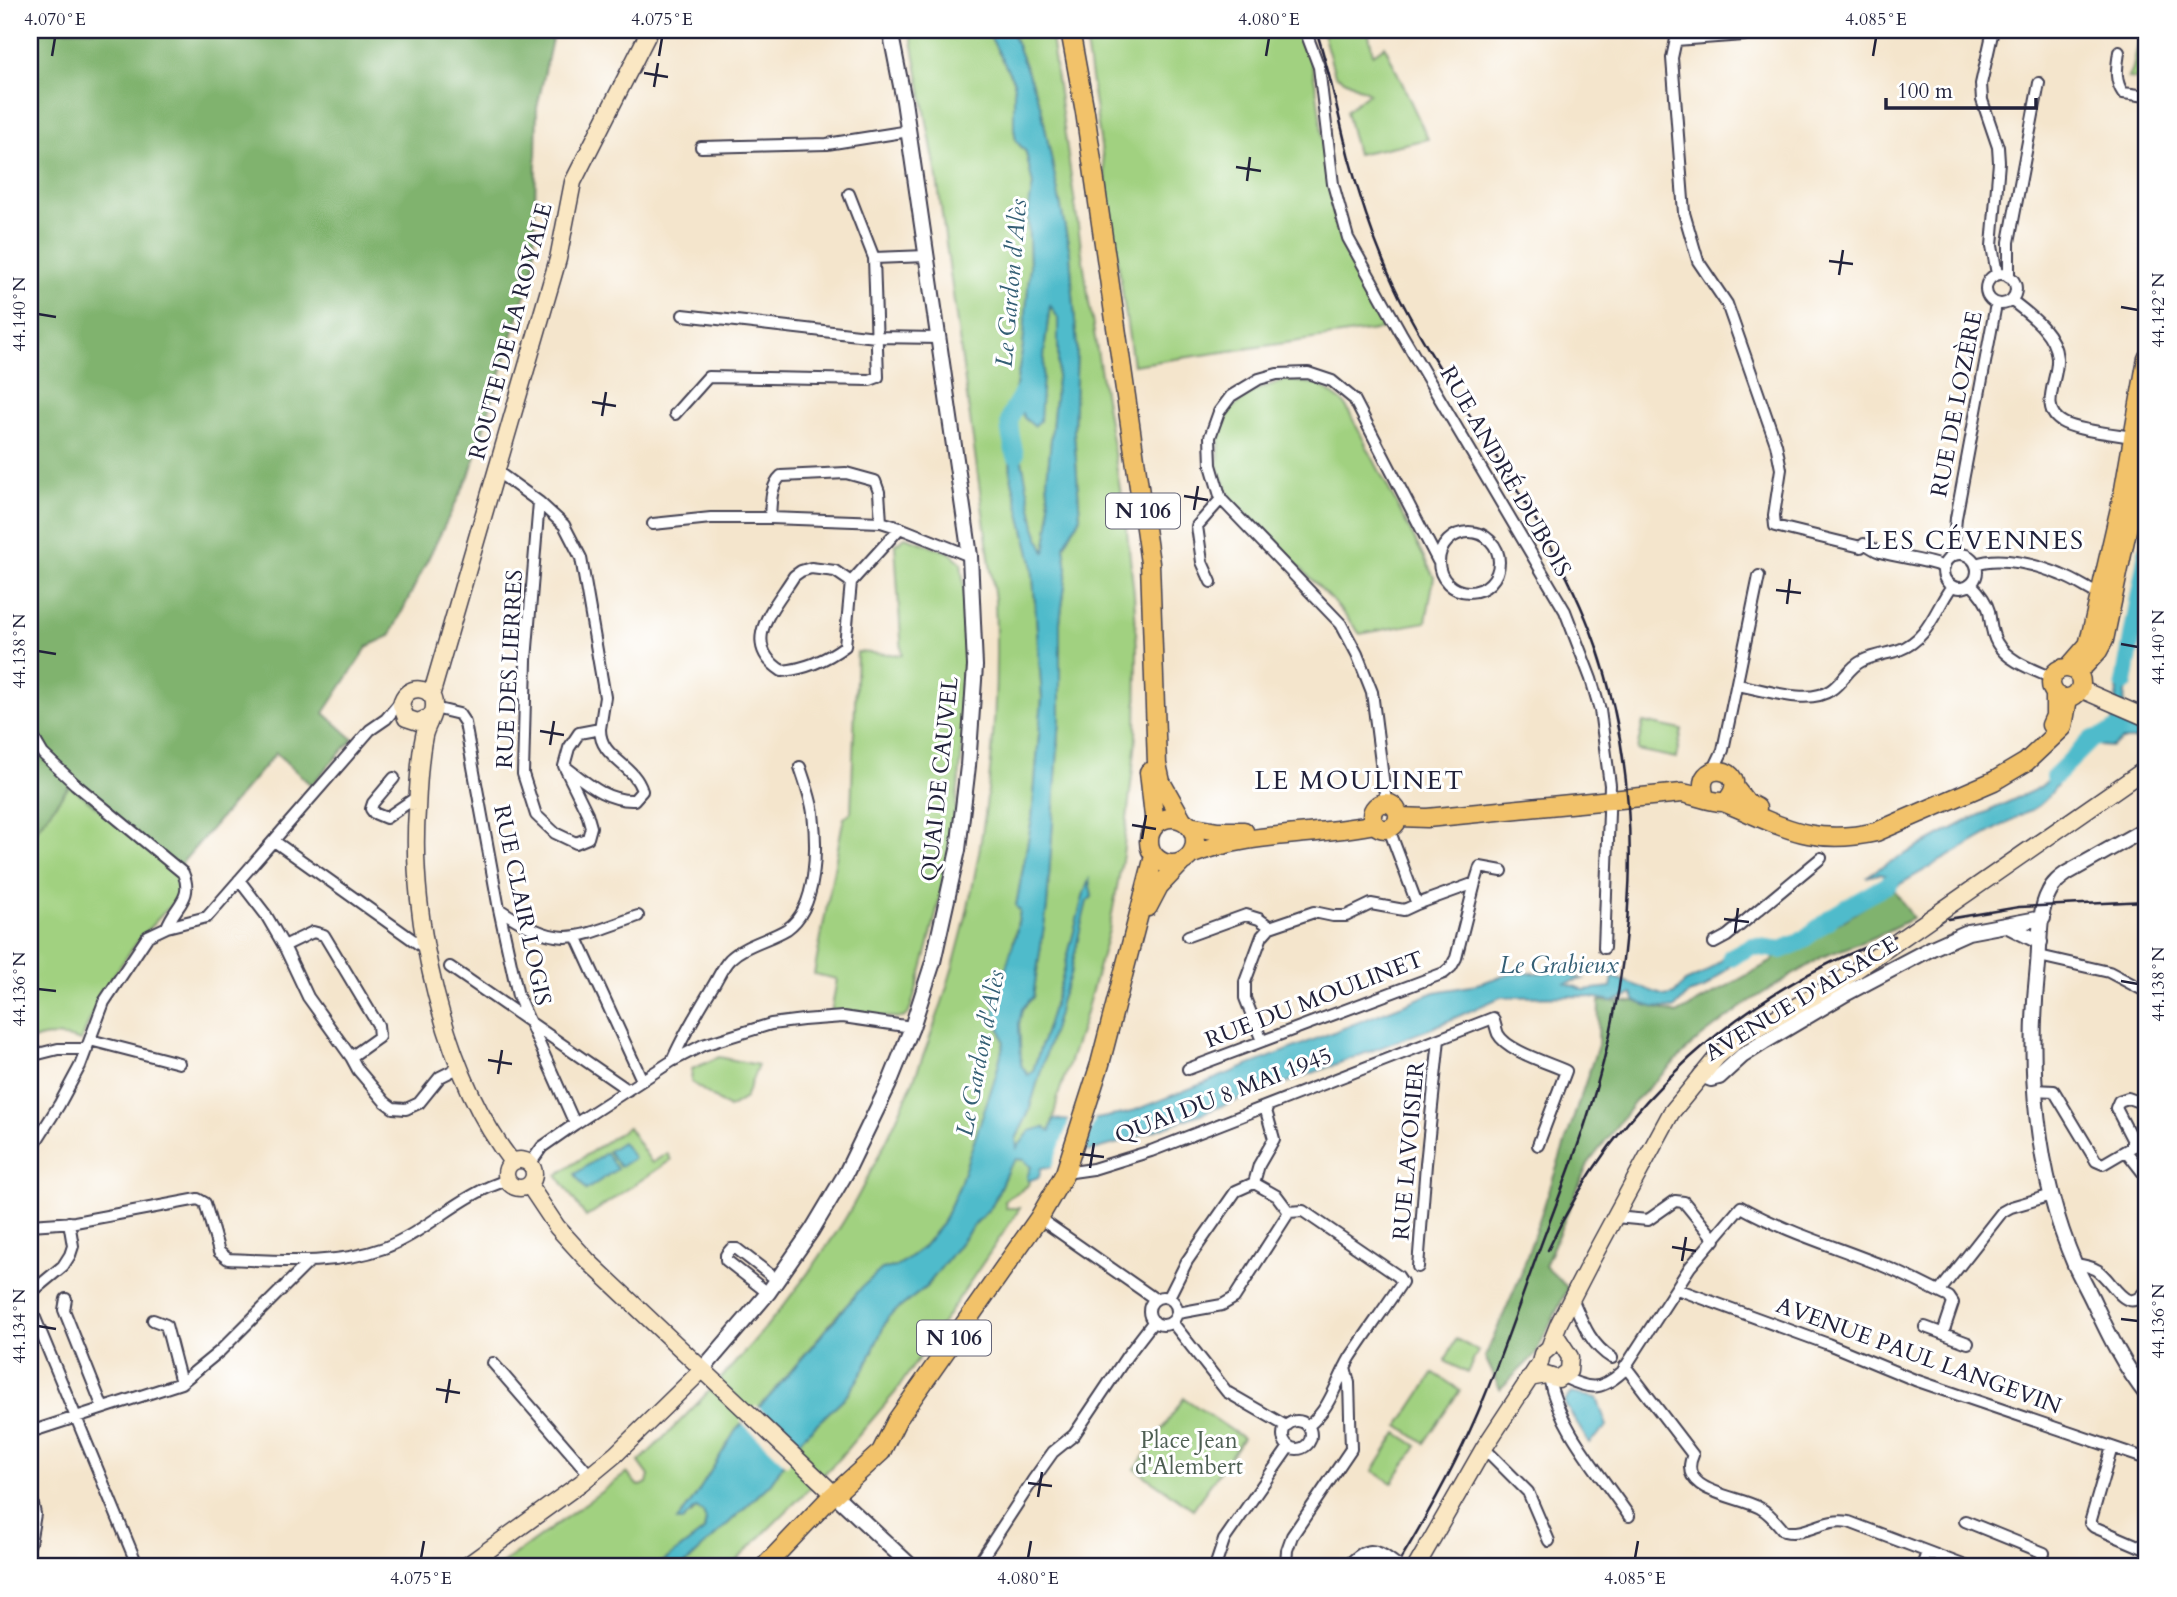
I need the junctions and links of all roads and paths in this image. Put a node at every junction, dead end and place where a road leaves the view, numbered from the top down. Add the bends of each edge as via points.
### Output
1 (650, 30) edge
2 (890, 30) edge
3 (1070, 30) edge
4 (1306, 30) edge
5 (1744, 30) edge
6 (1993, 30) edge
7 (1677, 35) edge
8 (2119, 52) dead end
9 (2039, 83) dead end
10 (2147, 96) edge
11 (909, 131) junction
12 (701, 147) dead end
13 (849, 194) dead end
14 (927, 256) junction
15 (874, 258) junction
16 (1997, 274) junction
17 (2009, 277) junction
18 (2011, 300) junction
19 (1996, 304) junction
20 (682, 316) dead end
21 (876, 337) junction
22 (939, 338) junction
23 (2147, 358) edge
24 (675, 414) dead end
25 (2140, 436) edge
26 (495, 470) junction
27 (1221, 499) junction
28 (539, 502) junction
29 (770, 519) junction
30 (881, 522) junction
31 (653, 524) dead end
32 (900, 527) junction
33 (1958, 554) junction
34 (970, 556) junction
35 (1438, 561) junction
36 (1976, 564) junction
37 (1944, 567) junction
38 (1759, 576) dead end
39 (851, 582) junction
40 (1211, 582) dead end
41 (1971, 584) junction
42 (1952, 586) junction
43 (2100, 595) junction
44 (2070, 684) junction
45 (1737, 685) junction
46 (401, 701) junction
47 (428, 702) junction
48 (1154, 702) junction
49 (2147, 718) edge
50 (386, 719) junction
51 (410, 720) junction
52 (600, 729) junction
53 (30, 732) edge
54 (423, 740) junction
55 (564, 766) junction
56 (800, 767) dead end
57 (2147, 768) edge
58 (394, 778) dead end
59 (1718, 786) junction
60 (418, 796) junction
61 (1610, 800) junction
62 (1386, 802) joint
63 (1384, 821) junction
64 (1186, 824) junction
65 (1155, 825) junction
66 (2147, 828) edge
67 (274, 841) junction
68 (1154, 856) junction
69 (1821, 858) dead end
70 (1186, 859) junction
71 (1502, 871) dead end
72 (240, 880) junction
73 (1475, 883) junction
74 (1418, 904) junction
75 (499, 909) junction
76 (638, 916) dead end
77 (2042, 918) junction
78 (2008, 926) junction
79 (167, 927) junction
80 (1270, 927) junction
81 (1135, 932) junction
82 (1188, 936) dead end
83 (578, 938) junction
84 (1714, 943) dead end
85 (284, 946) junction
86 (1604, 947) dead end
87 (2039, 949) junction
88 (427, 950) junction
89 (450, 967) dead end
90 (2147, 992) edge
91 (527, 1020) junction
92 (912, 1027) junction
93 (1439, 1038) junction
94 (1262, 1041) junction
95 (89, 1044) junction
96 (30, 1056) edge
97 (351, 1057) junction
98 (672, 1061) junction
99 (179, 1063) dead end
100 (460, 1067) junction
101 (1188, 1069) dead end
102 (1701, 1075) junction
103 (642, 1080) junction
104 (628, 1090) junction
105 (2034, 1090) junction
106 (2147, 1105) edge
107 (1265, 1107) junction
108 (575, 1124) junction
109 (1538, 1144) dead end
110 (30, 1151) edge
111 (2126, 1151) junction
112 (512, 1162) junction
113 (530, 1164) junction
114 (1067, 1169) junction
115 (2147, 1178) edge
116 (508, 1180) junction
117 (1254, 1183) junction
118 (529, 1185) junction
119 (2052, 1195) junction
120 (1289, 1212) junction
121 (1615, 1217) junction
122 (1040, 1218) junction
123 (69, 1222) junction
124 (30, 1225) edge
125 (1715, 1240) junction
126 (310, 1261) junction
127 (2075, 1264) junction
128 (1418, 1267) dead end
129 (777, 1280) junction
130 (1677, 1289) junction
131 (2147, 1289) edge
132 (1939, 1292) junction
133 (768, 1293) junction
134 (1169, 1297) junction
135 (1572, 1298) junction
136 (66, 1299) dead end
137 (1155, 1299) junction
138 (30, 1304) edge
139 (1175, 1318) junction
140 (153, 1320) dead end
141 (1154, 1321) junction
142 (1925, 1327) dead end
143 (1943, 1333) junction
144 (668, 1337) junction
145 (1968, 1343) dead end
146 (1556, 1344) junction
147 (1612, 1358) dead end
148 (493, 1363) dead end
149 (1345, 1367) junction
150 (1623, 1369) junction
151 (706, 1374) junction
152 (1554, 1376) junction
153 (181, 1383) junction
154 (679, 1393) junction
155 (2147, 1395) edge
156 (103, 1408) junction
157 (75, 1417) junction
158 (1286, 1426) junction
159 (1308, 1426) junction
160 (30, 1433) edge
161 (1289, 1447) junction
162 (2112, 1447) junction
163 (1484, 1448) junction
164 (2147, 1460) edge
165 (590, 1475) junction
166 (829, 1490) junction
167 (30, 1491) edge
168 (1629, 1516) dead end
169 (1965, 1521) dead end
170 (1549, 1541) dead end
171 (30, 1543) edge
172 (2143, 1548) dead end
173 (1927, 1552) junction
174 (1286, 1564) dead end
175 (1393, 1565) edge
176 (138, 1567) edge
177 (465, 1567) edge
178 (764, 1567) edge
179 (912, 1567) edge
180 (976, 1567) edge
181 (1215, 1567) edge
182 (1349, 1567) edge
183 (1416, 1567) edge
184 (1922, 1567) edge
185 (1968, 1567) edge
186 (2038, 1567) edge

1 - 26 main road, ROUTE DE LA ROYALE via 573,182 558,259
2 - 11 street, QUAI DE CAUVEL
3 - 48 main road, N 106 via 1150,562
4 - 61 street, RUE ANDRÉ DUBOIS via 1319,67 1334,184 1348,238 1564,611 1600,710
5 - 7 street via 1744,35
6 - 16 street via 1981,83 1998,147 1992,246
7 - 37 street via 1672,58 1684,213 1698,261 1727,304 1776,444 1781,469 1775,526
8 - 10 street via 2116,77 2123,93
9 - 17 street via 2009,242
11 - 12 street via 827,144
11 - 14 street, QUAI DE CAUVEL
13 - 15 street
14 - 15 street
14 - 22 street, QUAI DE CAUVEL
15 - 21 street
16 - 17 street
16 - 19 street via 1986,288 1988,298
17 - 18 street via 2016,287
18 - 19 street
18 - 25 street via 2049,334 2057,358 2050,405 2053,413 2063,423
19 - 33 street, RUE DE LOZÈRE via 1956,518
20 - 21 street
21 - 22 street
21 - 24 street via 878,377 708,377
22 - 34 street, QUAI DE CAUVEL
23 - 25 main road
25 - 43 main road
25 - 44 main road via 2104,640
26 - 28 street
26 - 47 main road, ROUTE DE LA ROYALE
27 - 35 street via 1210,465 1210,437 1219,412 1231,396 1259,379 1308,373 1332,381 1354,399
27 - 40 street via 1197,526 1202,562
27 - 62 street via 1341,624 1372,692
28 - 52 street via 564,524 581,558 605,697
28 - 55 street, RUE DES LIERRES via 526,660 523,774 536,815 576,844 588,838 591,827
29 - 30 street
29 - 30 street via 772,496 781,476 846,473 875,481
29 - 31 street via 711,518
30 - 32 street
32 - 34 street
32 - 39 street
33 - 36 street via 1969,556
33 - 37 street
34 - 92 street, QUAI DE CAUVEL via 975,666 964,809 933,962
35 - 35 street via 1444,580 1470,593 1489,585 1499,568 1496,549 1472,532 1453,536
36 - 41 street via 1977,575
36 - 43 street via 1986,560 2043,568
37 - 42 street
38 - 45 street
39 - 39 street via 835,571 811,568 794,576 762,628 761,648 773,665 782,671 799,670 845,646
41 - 42 street
41 - 44 street via 1988,608 1999,646 2031,670
42 - 45 street via 1933,622 1916,640 1862,661 1822,695 1797,696
43 - 44 main road via 2088,645
44 - 49 main road
44 - 59 main road via 2063,727 2026,762 1994,781 1876,832 1821,837 1797,833 1769,824
45 - 59 street
46 - 47 main road via 407,692
46 - 50 street
46 - 51 main road via 401,710
47 - 51 main road via 422,722
47 - 54 main road, ROUTE DE LA ROYALE
47 - 75 street, RUE CLAIR LOGIS via 459,714 465,723
48 - 64 main road, N 106 via 1161,782
48 - 65 main road, N 106 via 1149,760
50 - 51 street
50 - 67 street via 370,730
51 - 54 main road
52 - 55 street via 579,733
52 - 55 street via 603,747 638,778 642,791 634,800 602,794
53 - 79 street via 43,754 183,873 188,884 186,897
54 - 60 main road, ROUTE DE LA ROYALE
56 - 98 street via 813,811 815,848 805,908 786,929 729,961
57 - 102 main road via 1836,984 1738,1039
58 - 60 street via 373,803 374,813 386,818
59 - 61 main road
60 - 88 main road, ROUTE DE LA ROYALE via 416,861
61 - 63 main road
61 - 86 street, RUE ANDRÉ DUBOIS
62 - 63 main road via 1394,805
63 - 64 main road via 1242,831
63 - 70 main road via 1241,839
63 - 74 street
64 - 65 main road via 1168,818
64 - 70 main road via 1195,841
65 - 68 main road via 1148,840
66 - 77 street via 2055,882
67 - 72 street
67 - 88 street
68 - 70 main road via 1166,864
68 - 81 main road, N 106
69 - 84 street
70 - 81 main road, N 106 via 1159,886
71 - 73 street via 1480,867
72 - 79 street via 206,917
72 - 85 street
73 - 74 street
73 - 94 street, RUE DU MOULINET via 1451,967 1444,973
74 - 80 street via 1404,910 1371,904 1346,916 1314,912
75 - 83 street via 550,936
75 - 91 street, RUE CLAIR LOGIS
76 - 83 street
77 - 78 street, AVENUE D'ALSACE
77 - 87 street
78 - 87 street
78 - 102 street, AVENUE D'ALSACE via 1968,932 1932,947 1741,1056 1719,1077
79 - 95 street via 148,936 104,1002
80 - 82 street via 1246,915
80 - 94 street via 1262,936 1245,982 1245,998
81 - 114 main road, N 106
83 - 103 street
85 - 97 street via 308,997
85 - 97 street via 313,932 324,935 338,957 379,1025 379,1037
87 - 90 street via 2109,972
87 - 105 street
88 - 100 main road, ROUTE DE LA ROYALE
89 - 91 street
91 - 104 street
91 - 108 street, RUE CLAIR LOGIS
92 - 98 street via 843,1017 771,1024 703,1045
92 - 129 street, QUAI DE CAUVEL via 846,1173
93 - 107 street, QUAI DU 8 MAI 1945
93 - 109 street, QUAI DU 8 MAI 1945 via 1493,1018 1506,1042 1566,1071
93 - 128 street, RUE LAVOISIER
94 - 101 street, RUE DU MOULINET
95 - 96 street
95 - 99 street
95 - 110 street
97 - 100 street via 384,1102 399,1110 419,1102 440,1077
98 - 103 street
100 - 112 main road, ROUTE DE LA ROYALE
102 - 121 main road, AVENUE D'ALSACE via 1671,1113
103 - 104 street
104 - 108 street
105 - 111 street via 2054,1091 2096,1161 2103,1164
105 - 119 street
106 - 111 street via 2128,1098 2119,1101 2116,1108 2132,1139 2132,1147
107 - 114 street, QUAI DU 8 MAI 1945 via 1151,1151 1093,1169
107 - 117 street via 1275,1139
108 - 113 street via 542,1147
111 - 115 street
112 - 113 main road
112 - 116 main road via 506,1172
113 - 118 main road via 534,1175
114 - 122 main road, N 106
116 - 118 main road via 517,1188
116 - 126 street via 485,1187 384,1248
117 - 120 street via 1277,1196
117 - 134 street via 1236,1191
118 - 144 main road via 557,1227
119 - 127 street
119 - 132 street via 2002,1212
120 - 139 street via 1234,1298
120 - 149 street, RUE LAVOISIER via 1303,1211 1402,1282
121 - 125 street via 1648,1220 1675,1201 1684,1202
121 - 135 main road, AVENUE D'ALSACE
122 - 137 street
122 - 166 main road, N 106 via 897,1420 881,1452
123 - 124 street
123 - 126 street via 198,1199 205,1203 219,1252 228,1259
123 - 138 street via 71,1255 34,1290
125 - 130 street
125 - 132 street via 1741,1207
126 - 153 street via 220,1352
127 - 131 street via 2100,1272 2126,1299 2140,1299
127 - 155 street via 2132,1376
129 - 133 street, QUAI DE CAUVEL
129 - 133 street via 737,1249 726,1255 726,1260
130 - 150 street
130 - 162 street, AVENUE PAUL LANGEVIN via 1915,1380
132 - 143 street via 1953,1303
133 - 151 street, QUAI DE CAUVEL
134 - 137 street
134 - 139 street via 1175,1303
135 - 146 main road, AVENUE D'ALSACE
135 - 147 street via 1592,1340
136 - 156 street via 64,1310
137 - 141 street via 1149,1310
138 - 157 street
139 - 141 street via 1161,1325
139 - 158 street via 1227,1392
140 - 153 street via 166,1325
141 - 180 street via 1074,1435 1045,1463
142 - 143 street
143 - 145 street
144 - 151 main road
144 - 154 main road via 682,1367
146 - 152 main road, AVENUE D'ALSACE via 1542,1354
146 - 152 main road via 1570,1357
148 - 165 street
149 - 159 street, RUE LAVOISIER via 1332,1399
149 - 174 street via 1351,1449 1292,1536
150 - 152 street via 1611,1382 1591,1387
150 - 173 street via 1693,1454 1688,1472 1702,1486 1759,1507 1784,1531 1801,1531 1835,1519
151 - 154 main road
151 - 166 main road
152 - 163 main road, AVENUE D'ALSACE via 1529,1378
152 - 168 street via 1556,1405
153 - 156 street
154 - 165 main road
156 - 157 street
157 - 160 street
157 - 176 street
158 - 159 street via 1297,1420
158 - 161 street via 1283,1435
159 - 161 street via 1307,1444
161 - 181 street via 1224,1540
162 - 164 street, AVENUE PAUL LANGEVIN
162 - 172 street via 2090,1523
163 - 170 street via 1528,1492
163 - 183 main road, AVENUE D'ALSACE
165 - 177 main road
166 - 178 main road, N 106
166 - 179 street
167 - 171 street via 35,1514
169 - 186 street via 2044,1553
173 - 184 street
173 - 185 street
175 - 182 street via 1371,1553

